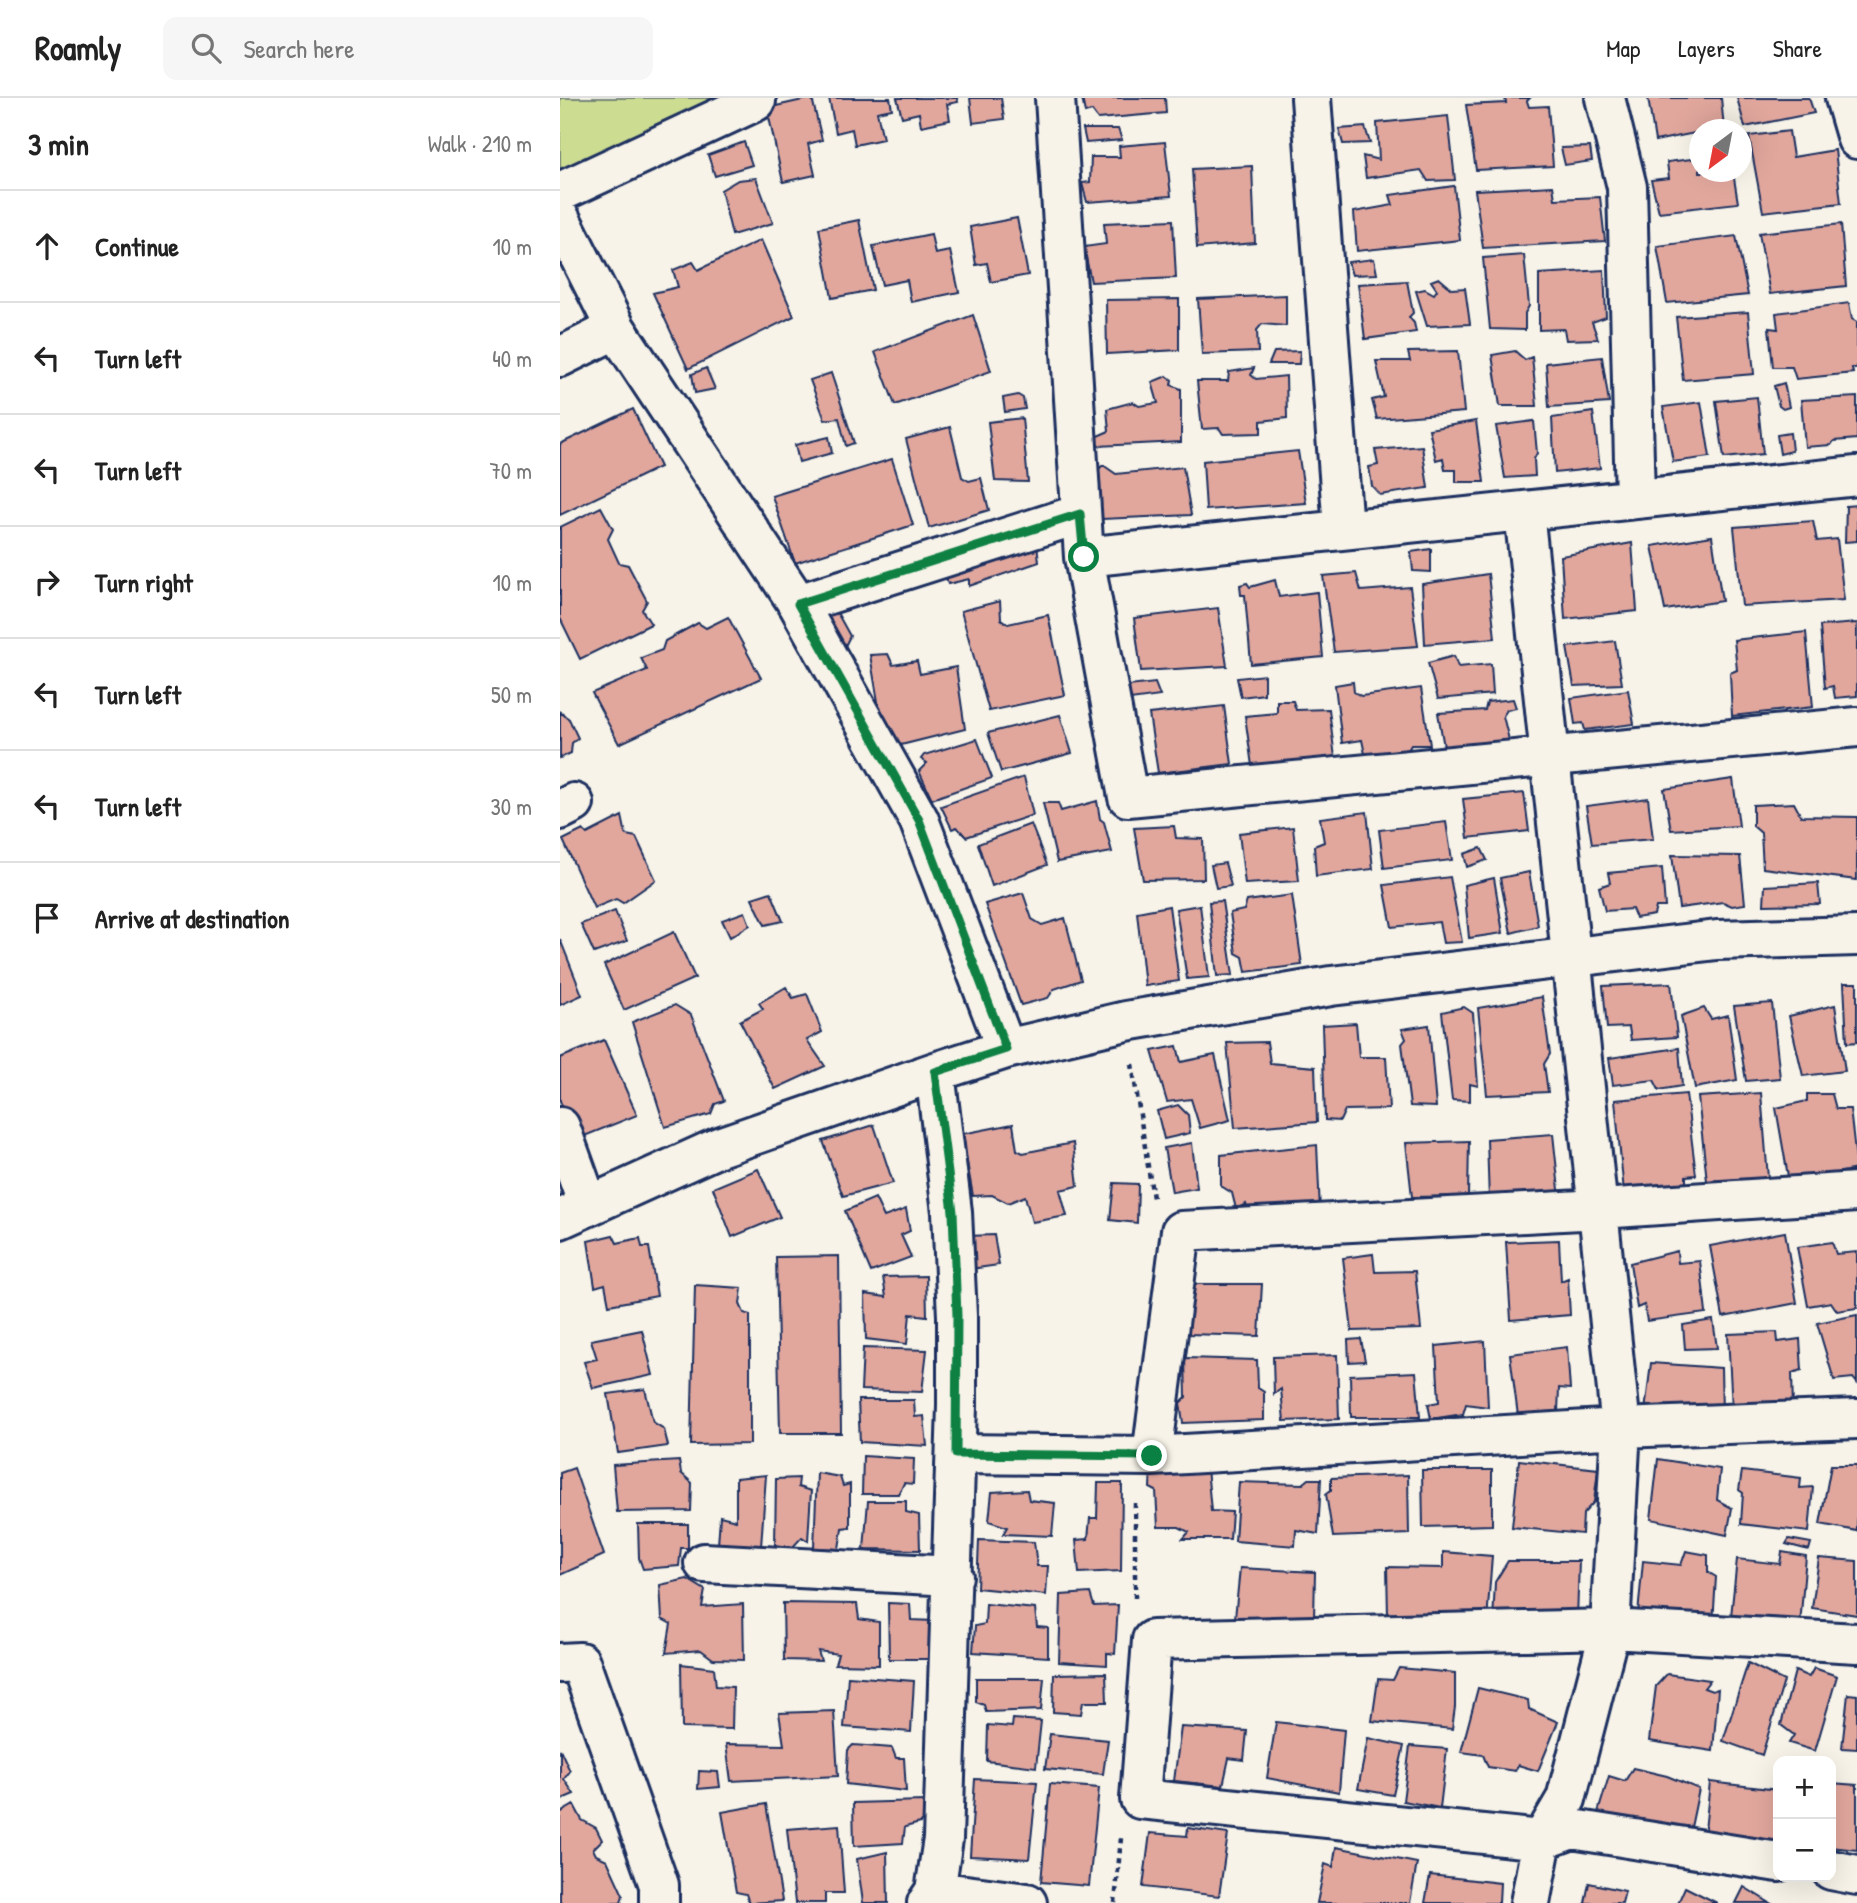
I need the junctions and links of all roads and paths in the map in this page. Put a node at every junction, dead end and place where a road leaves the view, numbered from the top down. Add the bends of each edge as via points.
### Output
1 (1055, 98) edge
2 (1311, 98) edge
3 (1605, 98) edge
4 (1845, 98) edge
5 (756, 101) dead end
6 (1857, 139) edge
7 (560, 192) edge
8 (560, 218) edge
9 (615, 329) junction
10 (560, 357) edge
11 (1857, 476) edge
12 (1635, 499) junction
13 (1524, 511) junction
14 (1080, 514) junction
15 (1343, 529) junction
16 (1084, 557) junction
17 (798, 604) junction
18 (1857, 727) edge
19 (1552, 758) junction
20 (1857, 936) edge
21 (1573, 958) junction
22 (1006, 1049) junction
23 (935, 1072) junction
24 (560, 1127) edge
25 (1857, 1192) edge
26 (1600, 1209) junction
27 (574, 1212) edge
28 (1857, 1419) edge
29 (1621, 1428) junction
30 (956, 1454) junction
31 (1152, 1456) junction
32 (704, 1563) dead end
33 (953, 1576) junction
34 (1610, 1629) junction
35 (1857, 1643) edge
36 (560, 1663) edge
37 (1542, 1840) junction
38 (1773, 1861) edge
39 (1836, 1871) edge
40 (1857, 1875) edge
41 (931, 1897) edge
42 (659, 1903) edge
43 (1027, 1903) edge
44 (1530, 1903) edge

1 - 14 street
2 - 15 street
3 - 12 street via 1628,187
4 - 6 street
5 - 7 street
8 - 9 street
9 - 10 street
9 - 17 street
11 - 12 street
12 - 13 street
13 - 15 street
13 - 19 street
14 - 16 street
14 - 17 street
15 - 16 street
16 - 19 street via 1128,797
17 - 22 street via 919,820
18 - 19 street
19 - 21 street
20 - 21 street via 1717,940
21 - 22 street via 1331,986 1126,1021
21 - 26 street
22 - 23 street
23 - 27 street via 719,1147
23 - 30 street via 953,1212
24 - 27 street
25 - 26 street
26 - 29 street
26 - 31 street via 1181,1231
28 - 29 street
29 - 31 street
29 - 34 street
30 - 31 street
30 - 33 street
32 - 33 street
33 - 41 street via 943,1839
34 - 35 street
34 - 37 street via 1566,1799
34 - 37 street via 1152,1640 1140,1799
36 - 42 street via 580,1662 660,1885
37 - 38 street via 1572,1829
37 - 44 street
39 - 40 street
41 - 43 street

